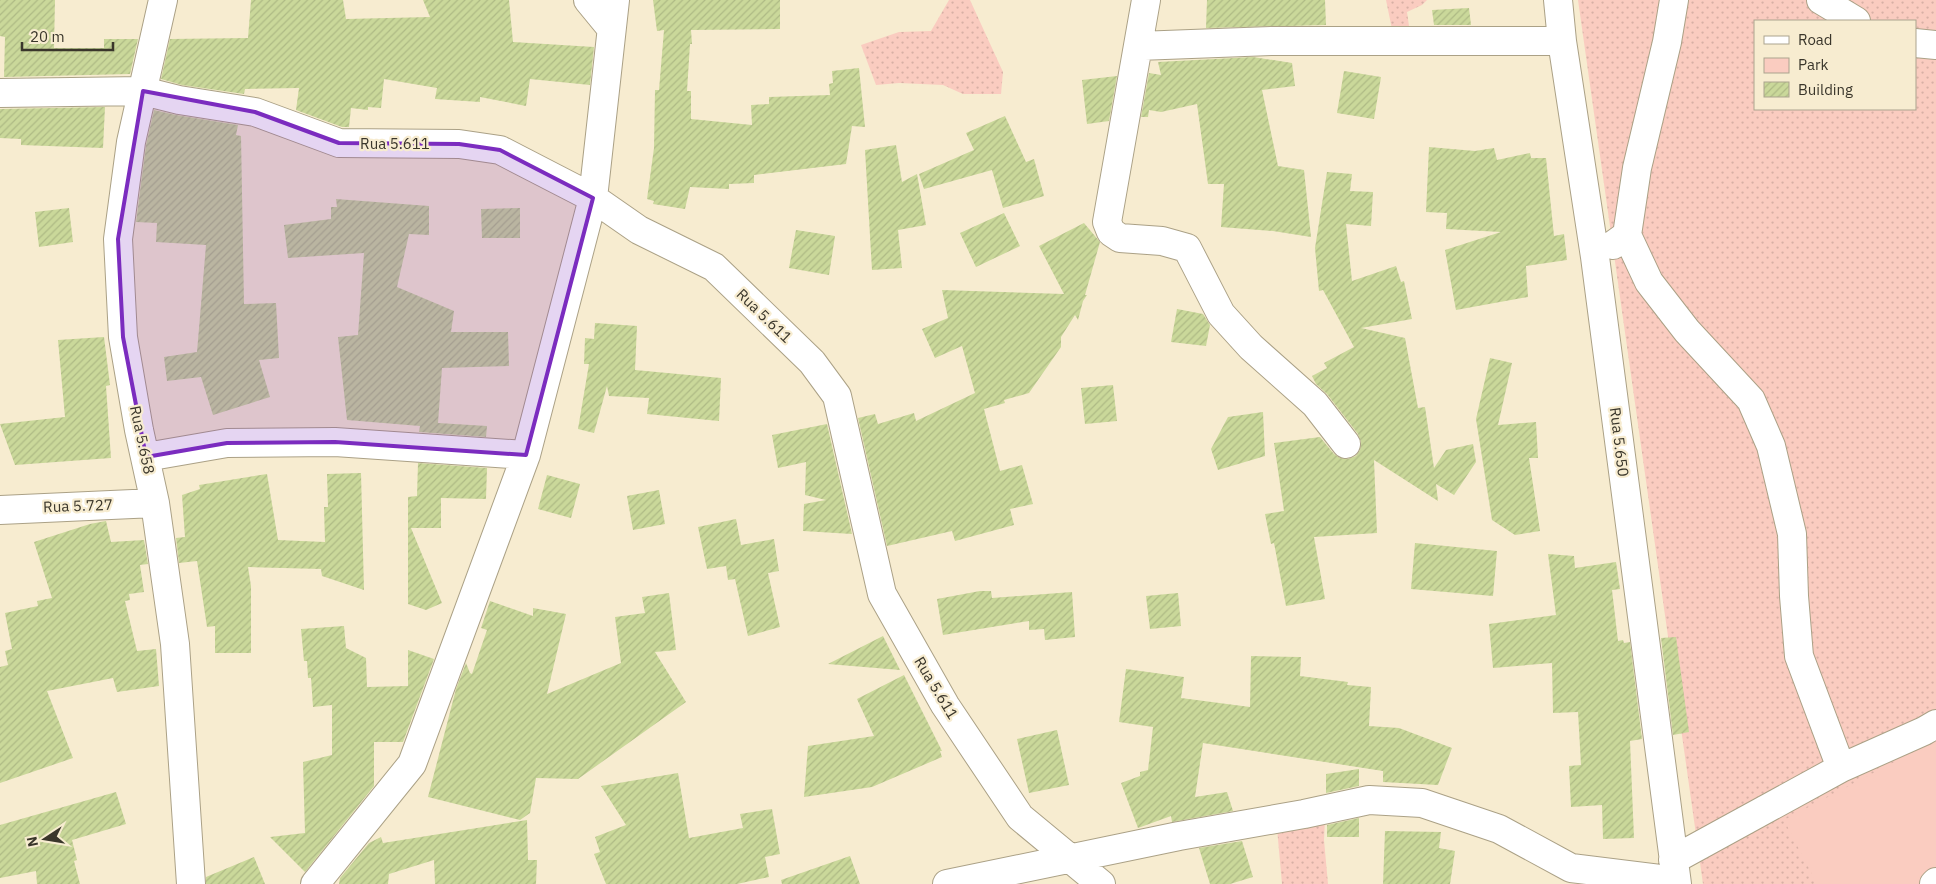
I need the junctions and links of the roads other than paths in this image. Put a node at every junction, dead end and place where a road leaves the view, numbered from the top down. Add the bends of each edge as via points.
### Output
1 (163, 0) edge
2 (588, 0) edge
3 (615, 0) edge
4 (1146, 0) edge
5 (1558, 0) edge
6 (1674, 0) edge
7 (1821, 0) edge
8 (1854, 20) edge
9 (611, 28) junction
10 (1562, 41) junction
11 (1916, 43) edge
12 (1936, 44) edge
13 (1138, 46) junction
14 (143, 91) junction
15 (0, 93) edge
16 (593, 198) junction
17 (1627, 235) junction
18 (1595, 256) junction
19 (1346, 444) dead end
20 (526, 455) junction
21 (146, 457) junction
22 (155, 503) junction
23 (0, 510) edge
24 (1936, 724) edge
25 (1842, 768) junction
26 (1068, 858) junction
27 (1675, 875) edge
28 (191, 884) edge
29 (315, 884) edge
30 (947, 884) edge
31 (1101, 884) edge

1 - 14 street, Rua 5.658
2 - 9 street
3 - 9 street
4 - 13 street
5 - 10 street, Rua 5.650
6 - 17 street via 1637,168
7 - 8 street
9 - 16 street
10 - 13 street via 1271,41
10 - 18 street, Rua 5.650
11 - 12 street
13 - 19 street via 1107,222 1111,232 1120,238 1187,248 1221,314 1251,347 1315,404
14 - 15 street, Rua 5.611
14 - 16 street, Rua 5.611 via 255,112 339,144 459,144 500,150
14 - 21 street, Rua 5.658 via 131,142 118,239 123,337
16 - 20 street
16 - 26 street, Rua 5.611 via 639,230 714,267 812,362 837,396 882,594 944,705 1020,817
17 - 18 street
17 - 25 street via 1648,282 1751,400 1771,446 1792,534 1799,656
18 - 27 street, Rua 5.650
20 - 21 street via 335,442 227,443
20 - 29 street via 412,764
21 - 22 street, Rua 5.658
22 - 23 street, Rua 5.727
22 - 28 street, Rua 5.658 via 175,644
24 - 25 street
25 - 27 street
26 - 27 street via 1369,800 1422,803 1482,823 1571,868
26 - 30 street
26 - 31 street, Rua 5.611

